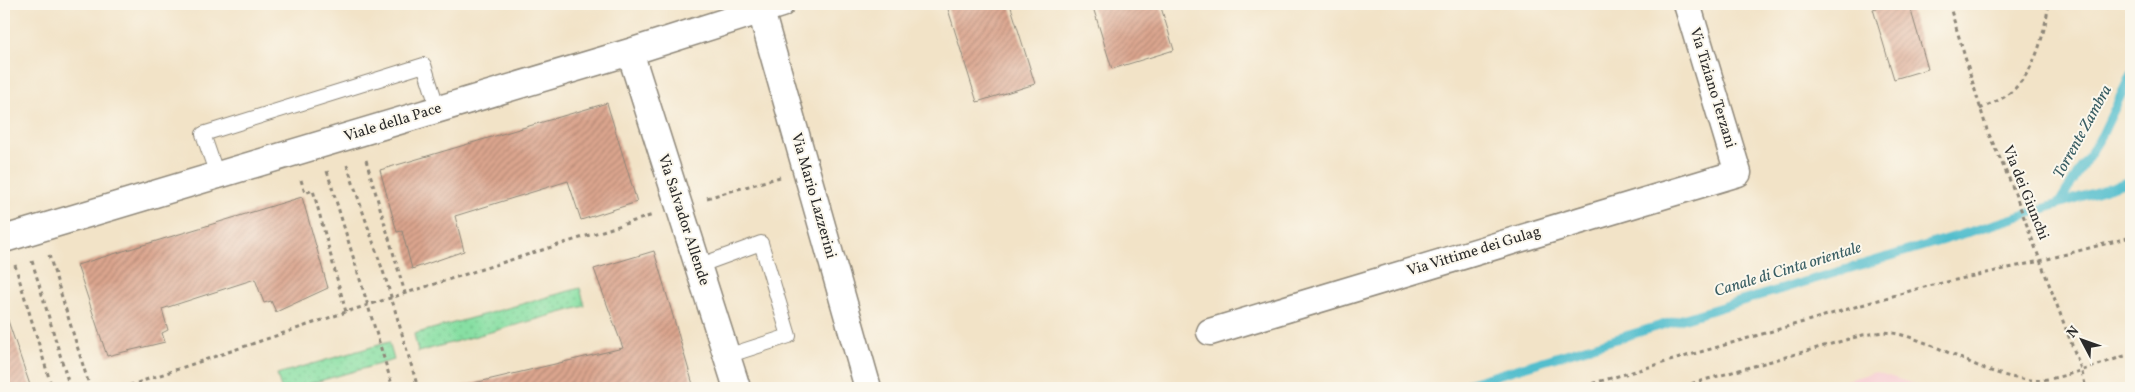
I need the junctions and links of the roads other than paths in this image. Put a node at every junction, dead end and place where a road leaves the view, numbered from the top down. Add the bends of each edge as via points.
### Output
1 (1687, 4) edge
2 (767, 6) edge
3 (630, 52) junction
4 (438, 109) junction
5 (1738, 173) joint
6 (217, 175) junction
7 (19, 235) edge
8 (698, 266) junction
9 (1210, 332) dead end
10 (727, 356) junction
11 (737, 388) edge
12 (868, 388) edge

1 - 5 street, Via Tiziano Terzani
2 - 3 street, Viale della Pace
2 - 12 street, Via Mario Lazzerini via 804,169
3 - 4 street, Viale della Pace
3 - 8 street, Via Salvador Allende
4 - 6 street, Viale della Pace
4 - 6 lane via 424,65 203,134
5 - 9 street, Via Vittime dei Gulag
6 - 7 street, Viale della Pace
8 - 10 street, Via Salvador Allende
8 - 10 lane via 761,243 789,336
10 - 11 street, Via Salvador Allende

